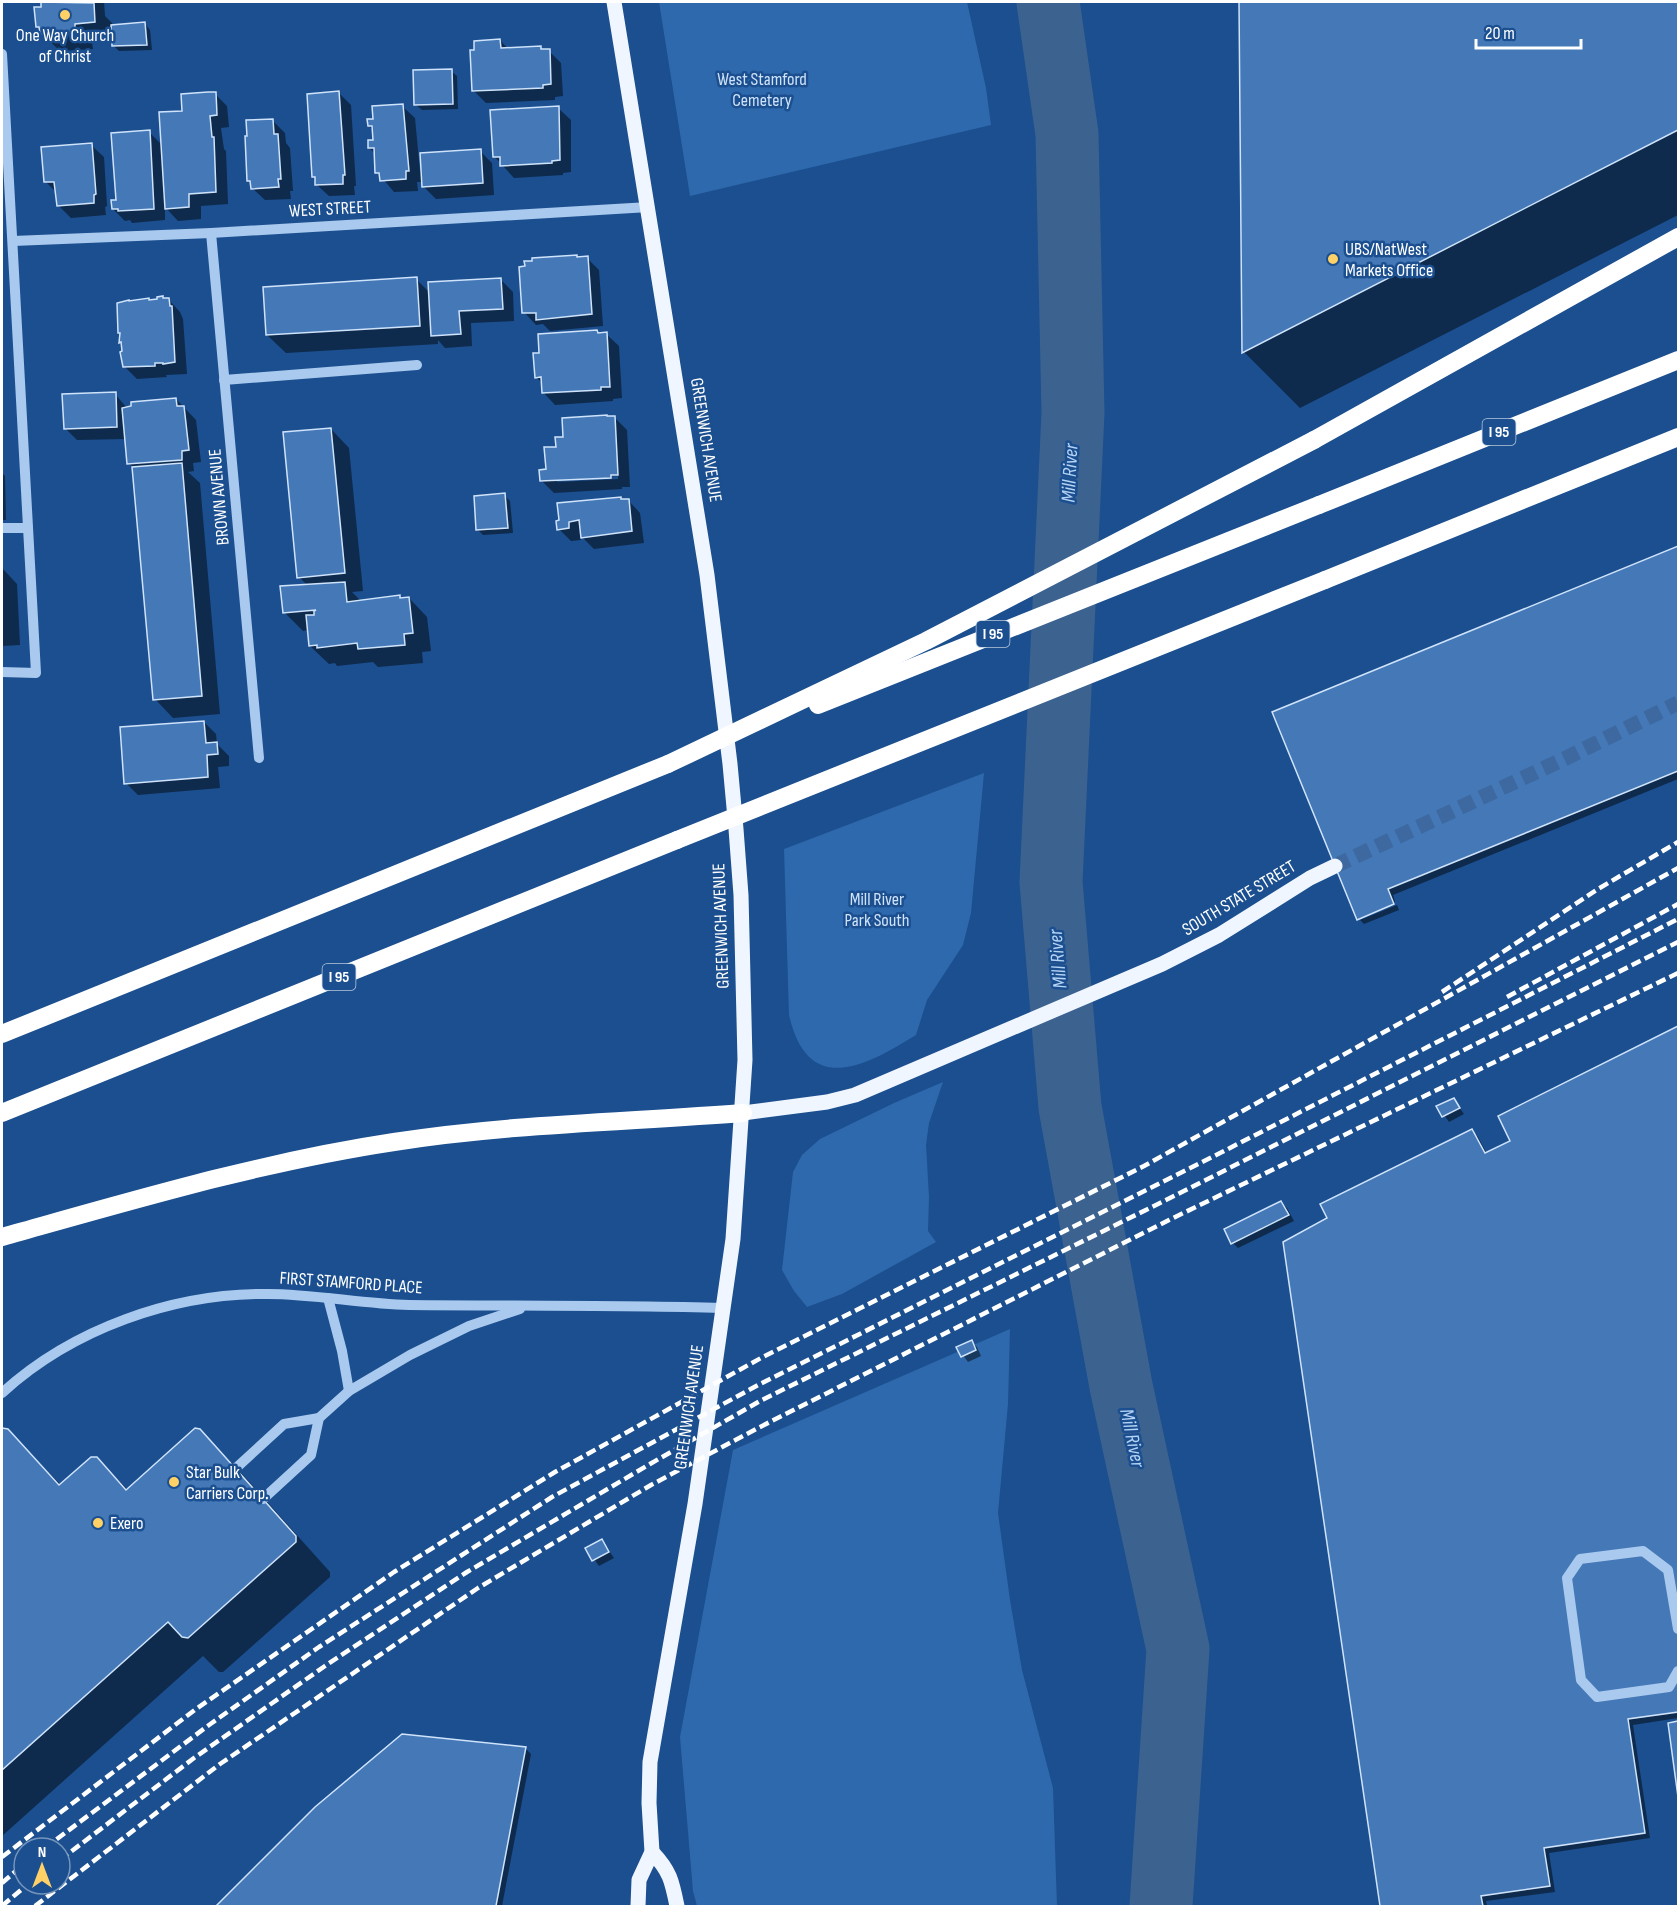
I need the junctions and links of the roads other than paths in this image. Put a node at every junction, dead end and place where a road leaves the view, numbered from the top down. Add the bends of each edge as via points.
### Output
1 (614, 2) edge
2 (2, 54) edge
3 (649, 207) junction
4 (6, 218) edge
5 (211, 233) junction
6 (1678, 237) edge
7 (13, 241) junction
8 (1678, 360) edge
9 (417, 365) dead end
10 (224, 380) junction
11 (1678, 438) edge
12 (2, 528) edge
13 (28, 528) junction
14 (2, 672) edge
15 (259, 758) dead end
16 (668, 764) junction
17 (1335, 866) tunnel mouth
18 (2, 1034) edge
19 (2, 1113) edge
20 (743, 1113) junction
21 (2, 1237) edge
22 (328, 1298) junction
23 (528, 1306) junction
24 (723, 1308) junction
25 (349, 1391) junction
26 (2, 1393) edge
27 (319, 1418) junction
28 (235, 1469) dead end
29 (263, 1499) dead end
30 (1678, 1628) edge
31 (1678, 1671) edge
32 (652, 1852) junction
33 (638, 1906) edge
34 (677, 1906) edge

1 - 3 main road, GREENWICH AVENUE
2 - 4 street
3 - 5 street, WEST STREET
3 - 20 main road, GREENWICH AVENUE via 707,575 730,764 741,895
4 - 7 street
5 - 7 street, WEST STREET
5 - 10 street, BROWN AVENUE
6 - 16 highway, bridge via 1314,440 926,640
7 - 13 street
8 - 16 highway, I 95, bridge
9 - 10 street
10 - 15 street, BROWN AVENUE
11 - 19 highway, I 95, bridge
12 - 13 street
13 - 14 street via 36,673
16 - 18 highway, I 95
17 - 20 main road, SOUTH STATE STREET via 1162,964 855,1095
20 - 21 highway via 486,1130 392,1142 268,1166
20 - 24 main road, GREENWICH AVENUE
22 - 23 street, FIRST STAMFORD PLACE via 399,1305
22 - 25 street
22 - 26 street, FIRST STAMFORD PLACE via 239,1295 156,1310 76,1342 31,1369
23 - 24 street, FIRST STAMFORD PLACE
23 - 25 street via 469,1326
24 - 32 main road, GREENWICH AVENUE via 693,1516 650,1762
25 - 27 street
27 - 28 street via 284,1424
27 - 29 street via 310,1455
30 - 31 street via 1668,1570 1643,1551 1580,1559 1567,1578 1581,1680 1597,1697 1669,1687
32 - 33 main road, GREENWICH AVENUE via 639,1880
32 - 34 main road via 671,1877

